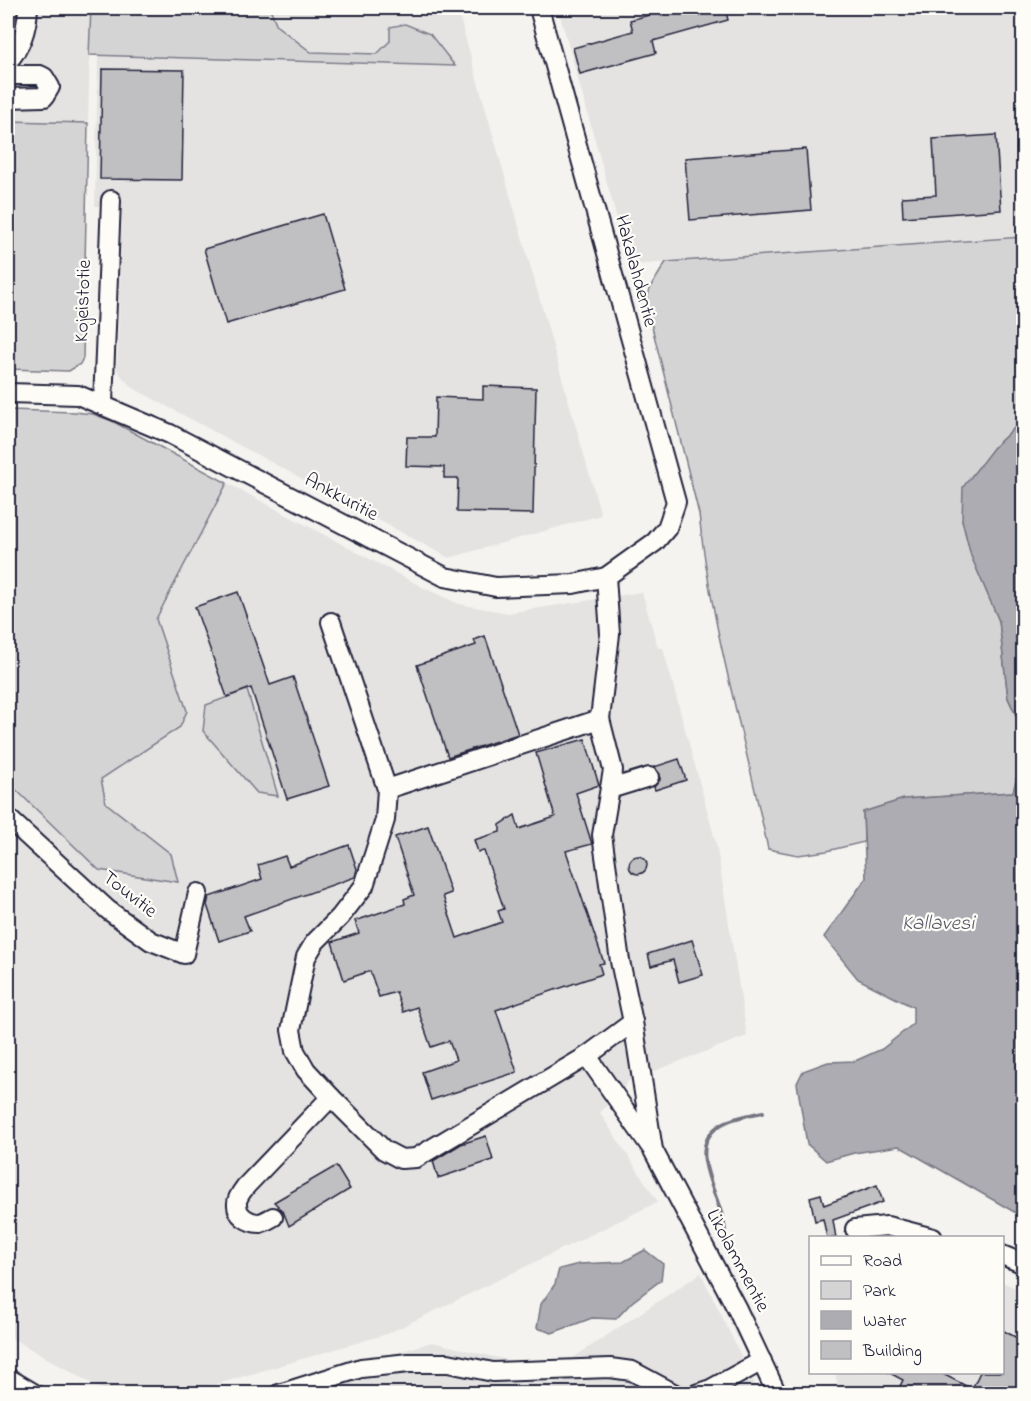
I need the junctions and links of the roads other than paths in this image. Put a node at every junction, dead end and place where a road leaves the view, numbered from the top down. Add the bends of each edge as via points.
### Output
1 (28, 8) edge
2 (538, 8) edge
3 (8, 61) edge
4 (8, 75) edge
5 (8, 98) edge
6 (111, 200) dead end
7 (8, 393) edge
8 (103, 405) junction
9 (655, 542) joint
10 (606, 577) junction
11 (331, 622) dead end
12 (600, 719) junction
13 (649, 777) dead end
14 (387, 789) junction
15 (610, 789) junction
16 (8, 818) edge
17 (198, 893) dead end
18 (633, 1022) junction
19 (586, 1056) junction
20 (331, 1097) junction
21 (652, 1150) junction
22 (273, 1217) dead end
23 (855, 1229) dead end
24 (925, 1236) edge
25 (1004, 1256) edge
26 (1023, 1264) edge
27 (762, 1361) junction
28 (8, 1378) edge
29 (35, 1394) edge
30 (279, 1394) edge
31 (675, 1394) edge
32 (696, 1394) edge
33 (777, 1394) edge

1 - 3 street via 27,26 17,51
2 - 9 street, Hakalahdentie via 675,502 668,528
4 - 5 street via 40,75 50,87 44,98
6 - 8 street, Kojeistotie
7 - 8 street, Ankkuritie via 78,394
8 - 10 street, Ankkuritie via 170,434 445,577 496,587 573,584
9 - 10 street, Ankkuritie
10 - 12 street via 610,633
11 - 14 street
12 - 14 street
12 - 15 street, Likolammentie via 613,770
13 - 15 street
14 - 20 street via 385,820 364,886 315,942 306,957 297,993 291,1030 295,1051 306,1070
15 - 18 street, Likolammentie via 602,835
16 - 17 street, Touvitie via 108,910 150,941 184,954
18 - 19 street
18 - 21 street, Likolammentie
19 - 20 street via 416,1158 400,1159 384,1150
19 - 21 street, Likolammentie
20 - 22 street via 240,1194 237,1203 247,1221 261,1223
21 - 27 street, Likolammentie
23 - 24 street via 887,1226
25 - 26 street
27 - 32 street
27 - 33 street, Likolammentie
28 - 29 street
30 - 31 street via 361,1368 409,1363 448,1363 492,1372 610,1368 632,1371

